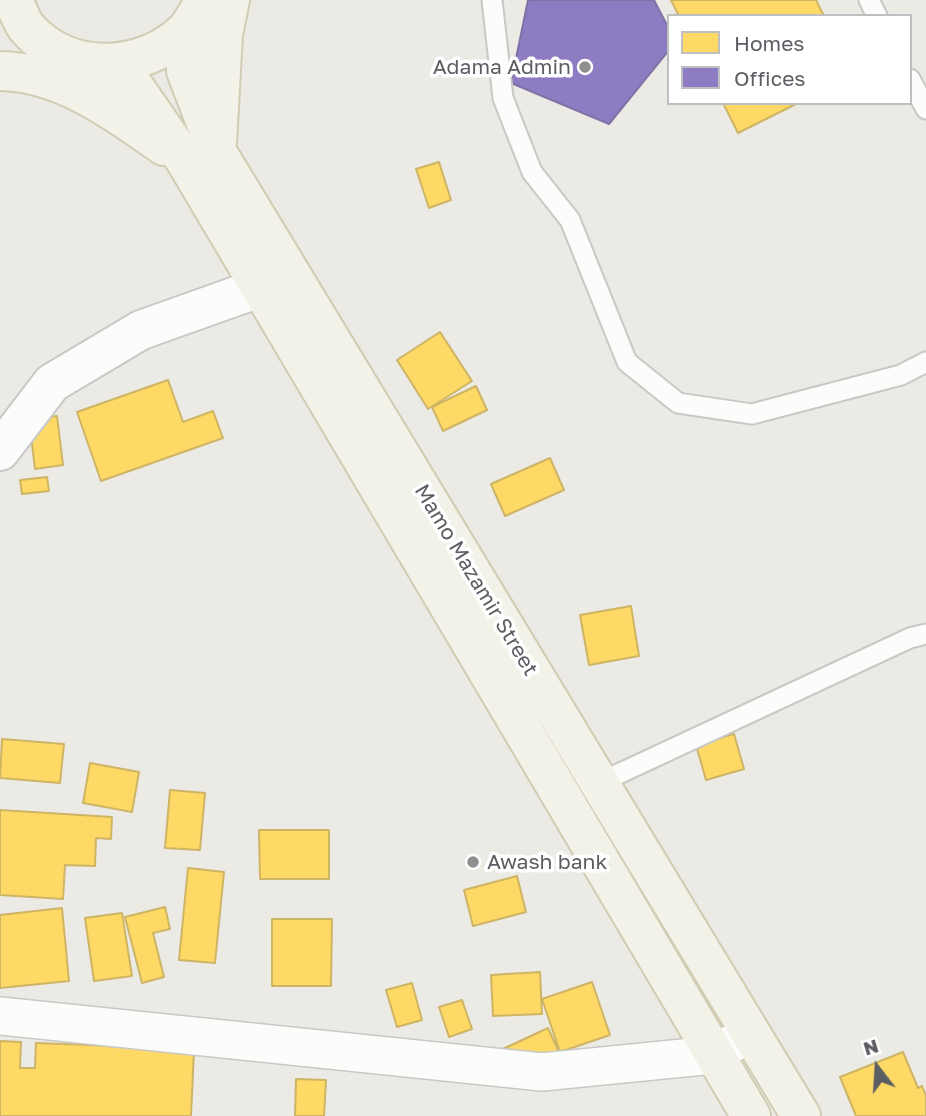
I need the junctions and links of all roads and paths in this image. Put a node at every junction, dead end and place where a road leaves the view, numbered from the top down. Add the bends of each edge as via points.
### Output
1 (230, 0) edge
2 (492, 0) edge
3 (195, 16) edge
4 (14, 23) edge
5 (110, 65) junction
6 (0, 71) edge
7 (912, 83) edge
8 (926, 109) edge
9 (201, 156) junction
10 (259, 288) junction
11 (304, 330) junction
12 (926, 362) edge
13 (7, 430) edge
14 (926, 634) edge
15 (599, 783) junction
16 (0, 1016) edge
17 (750, 1033) junction
18 (713, 1055) junction
19 (751, 1116) edge
20 (801, 1116) edge

1 - 9 main road
2 - 12 lane via 503,98 532,172 570,220 628,362 678,403 752,414 901,375
3 - 5 main road via 151,56
3 - 9 main road, Mamo Mazamir Street via 186,71
4 - 5 main road via 64,56
5 - 9 main road, Mamo Mazamir Street
6 - 9 main road via 61,85
7 - 8 lane
9 - 10 main road, Mamo Mazamir Street
9 - 11 main road, Mamo Mazamir Street
10 - 11 main road, Mamo Mazamir Street
10 - 13 main road via 141,330 52,383
11 - 15 main road, Mamo Mazamir Street
11 - 18 main road, Mamo Mazamir Street
14 - 15 lane
15 - 17 main road, Mamo Mazamir Street
16 - 18 street via 542,1072
17 - 18 street
17 - 20 main road, Mamo Mazamir Street
18 - 19 main road, Mamo Mazamir Street

